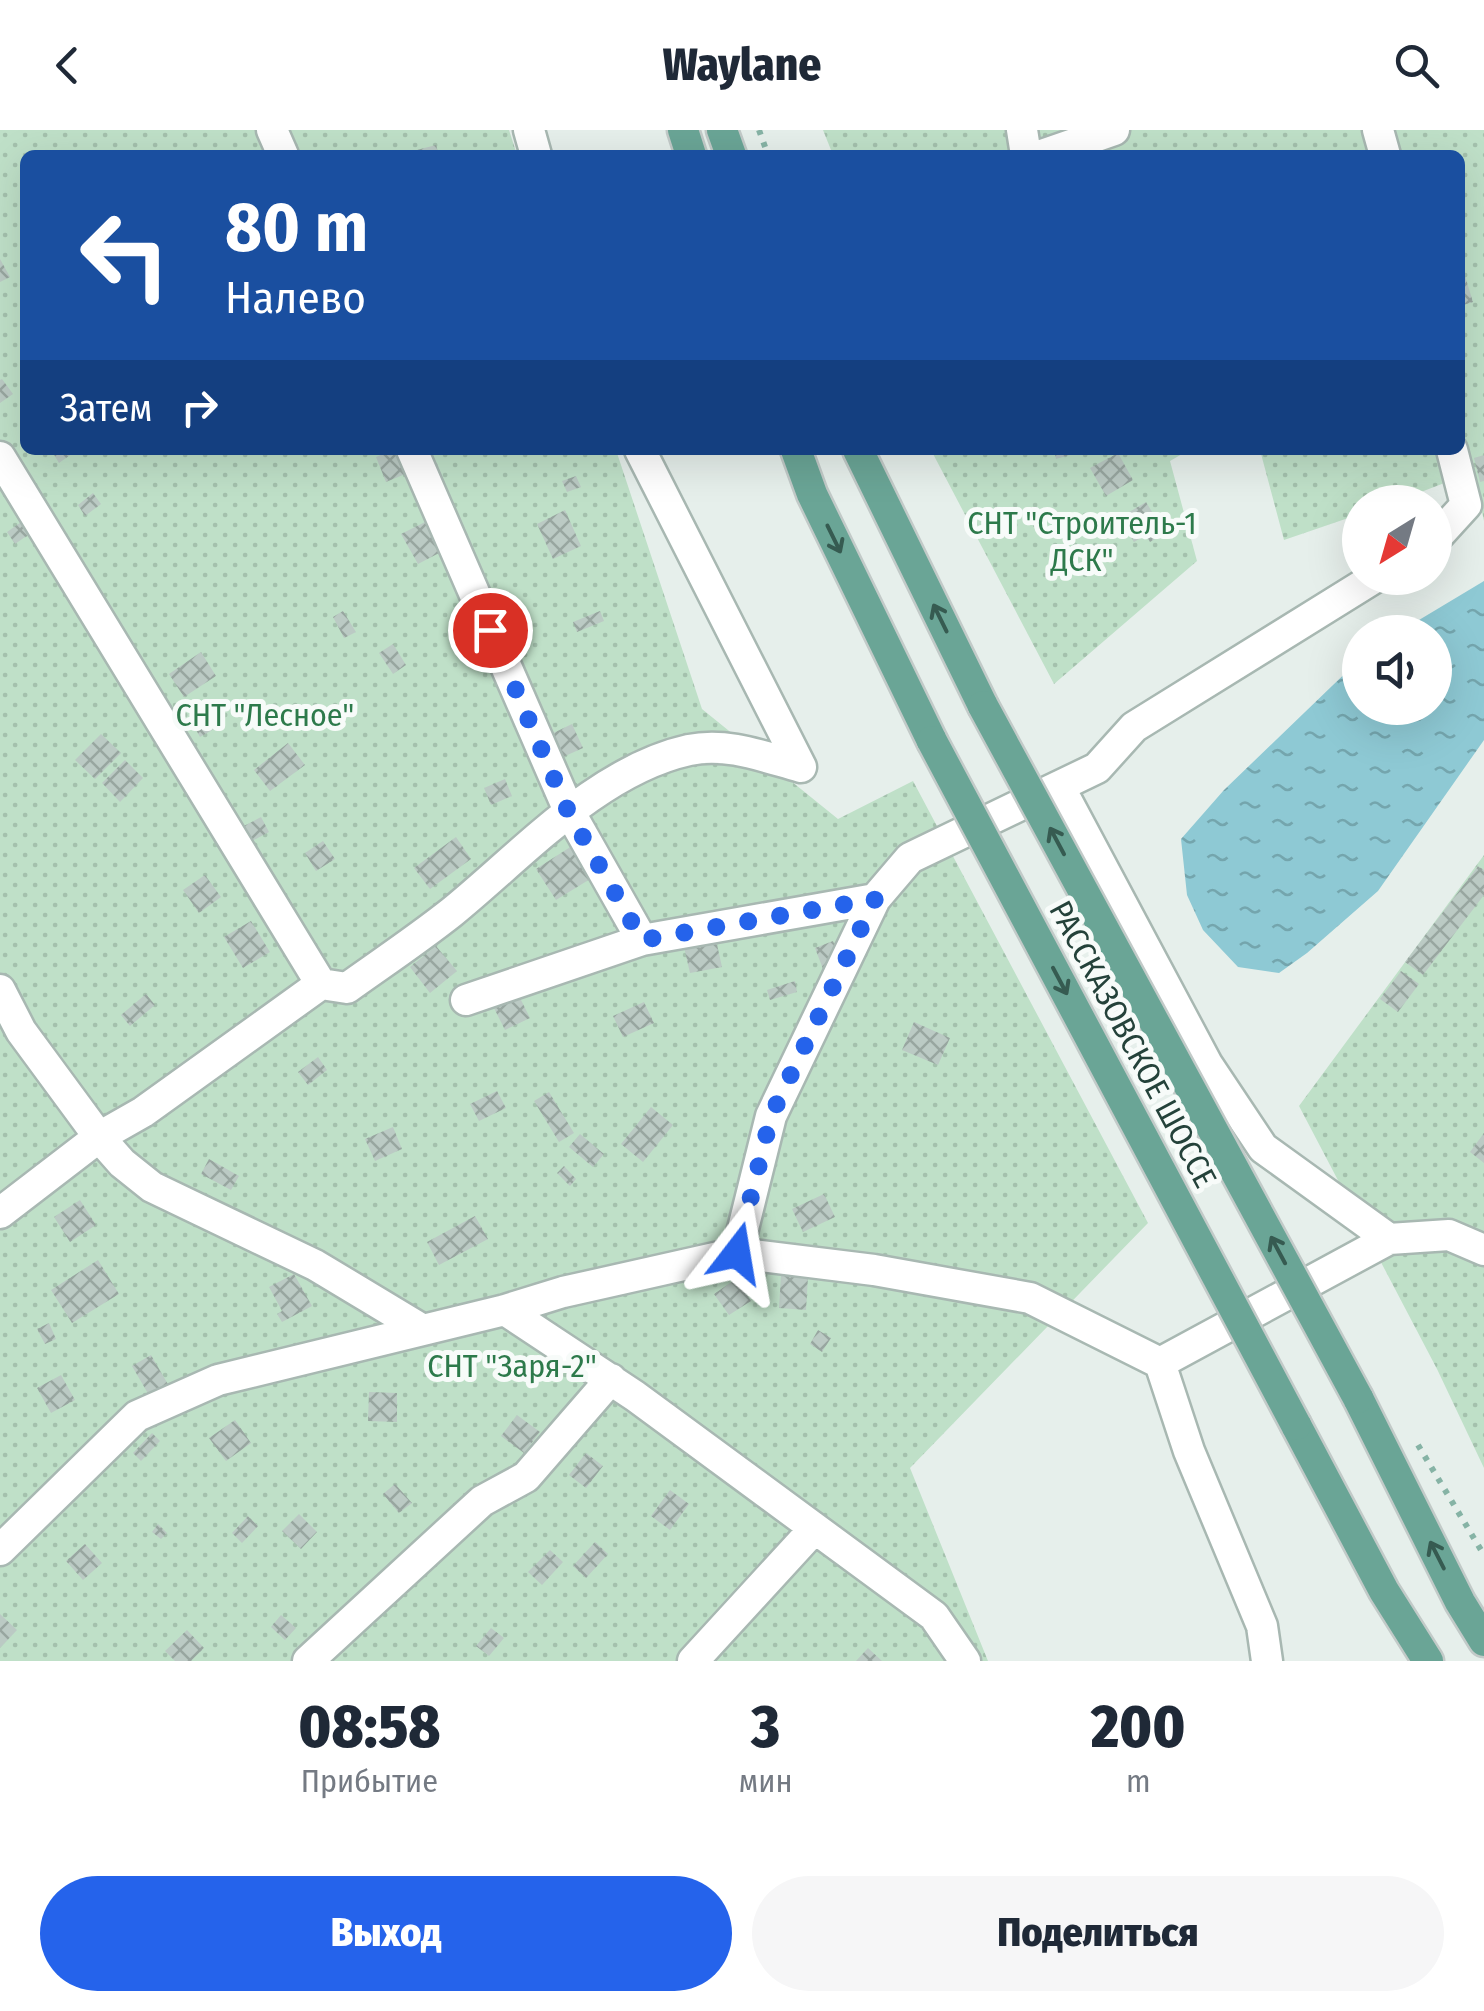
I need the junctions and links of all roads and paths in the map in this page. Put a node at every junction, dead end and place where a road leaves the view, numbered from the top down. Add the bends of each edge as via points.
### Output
1 (1114, 130) edge
2 (1056, 150) edge
3 (414, 455) edge
4 (643, 455) edge
5 (798, 455) edge
6 (860, 455) edge
7 (1453, 455) edge
8 (0, 457) edge
9 (1452, 521) edge
10 (1347, 595) edge
11 (1060, 788) junction
12 (568, 811) junction
13 (875, 899) junction
14 (642, 940) junction
15 (321, 984) junction
16 (0, 990) edge
17 (466, 1000) dead end
18 (99, 1137) junction
19 (0, 1212) edge
20 (1389, 1239) junction
21 (1484, 1250) edge
22 (737, 1253) junction
23 (504, 1310) junction
24 (423, 1330) junction
25 (1160, 1363) junction
26 (610, 1379) junction
27 (814, 1529) junction
28 (0, 1550) edge
29 (1484, 1640) edge
30 (308, 1661) edge
31 (694, 1661) edge
32 (965, 1661) edge
33 (1267, 1661) edge
34 (1428, 1661) edge

1 - 2 street
3 - 12 street
4 - 12 street via 801,768 731,747 691,750 650,763
5 -> 34 main road, РАССКАЗОВСКОЕ ШОССЕ, bridge via 932,740 1384,1591
29 -> 6 main road, РАССКАЗОВСКОЕ ШОССЕ, bridge via 983,706
7 - 9 street via 1466,506
8 - 15 street
10 - 11 street via 1134,728 1096,768
11 - 13 street via 910,858
11 - 20 street via 1207,1064 1264,1148
12 - 14 street
12 - 15 street via 450,913 347,988
13 - 14 street
13 - 22 street via 771,1116
14 - 17 street
15 - 18 street
16 - 18 street via 21,1031
18 - 19 street
18 - 24 street via 152,1186 314,1265
20 - 21 street via 1449,1235
20 - 25 street
22 - 23 street
22 - 25 street via 1030,1298
23 - 24 street
23 - 26 street
24 - 28 street via 218,1380 136,1416
25 - 33 street via 1262,1626
26 - 27 street
26 - 30 street via 526,1478 482,1500
27 - 31 street
27 - 32 street via 934,1616

